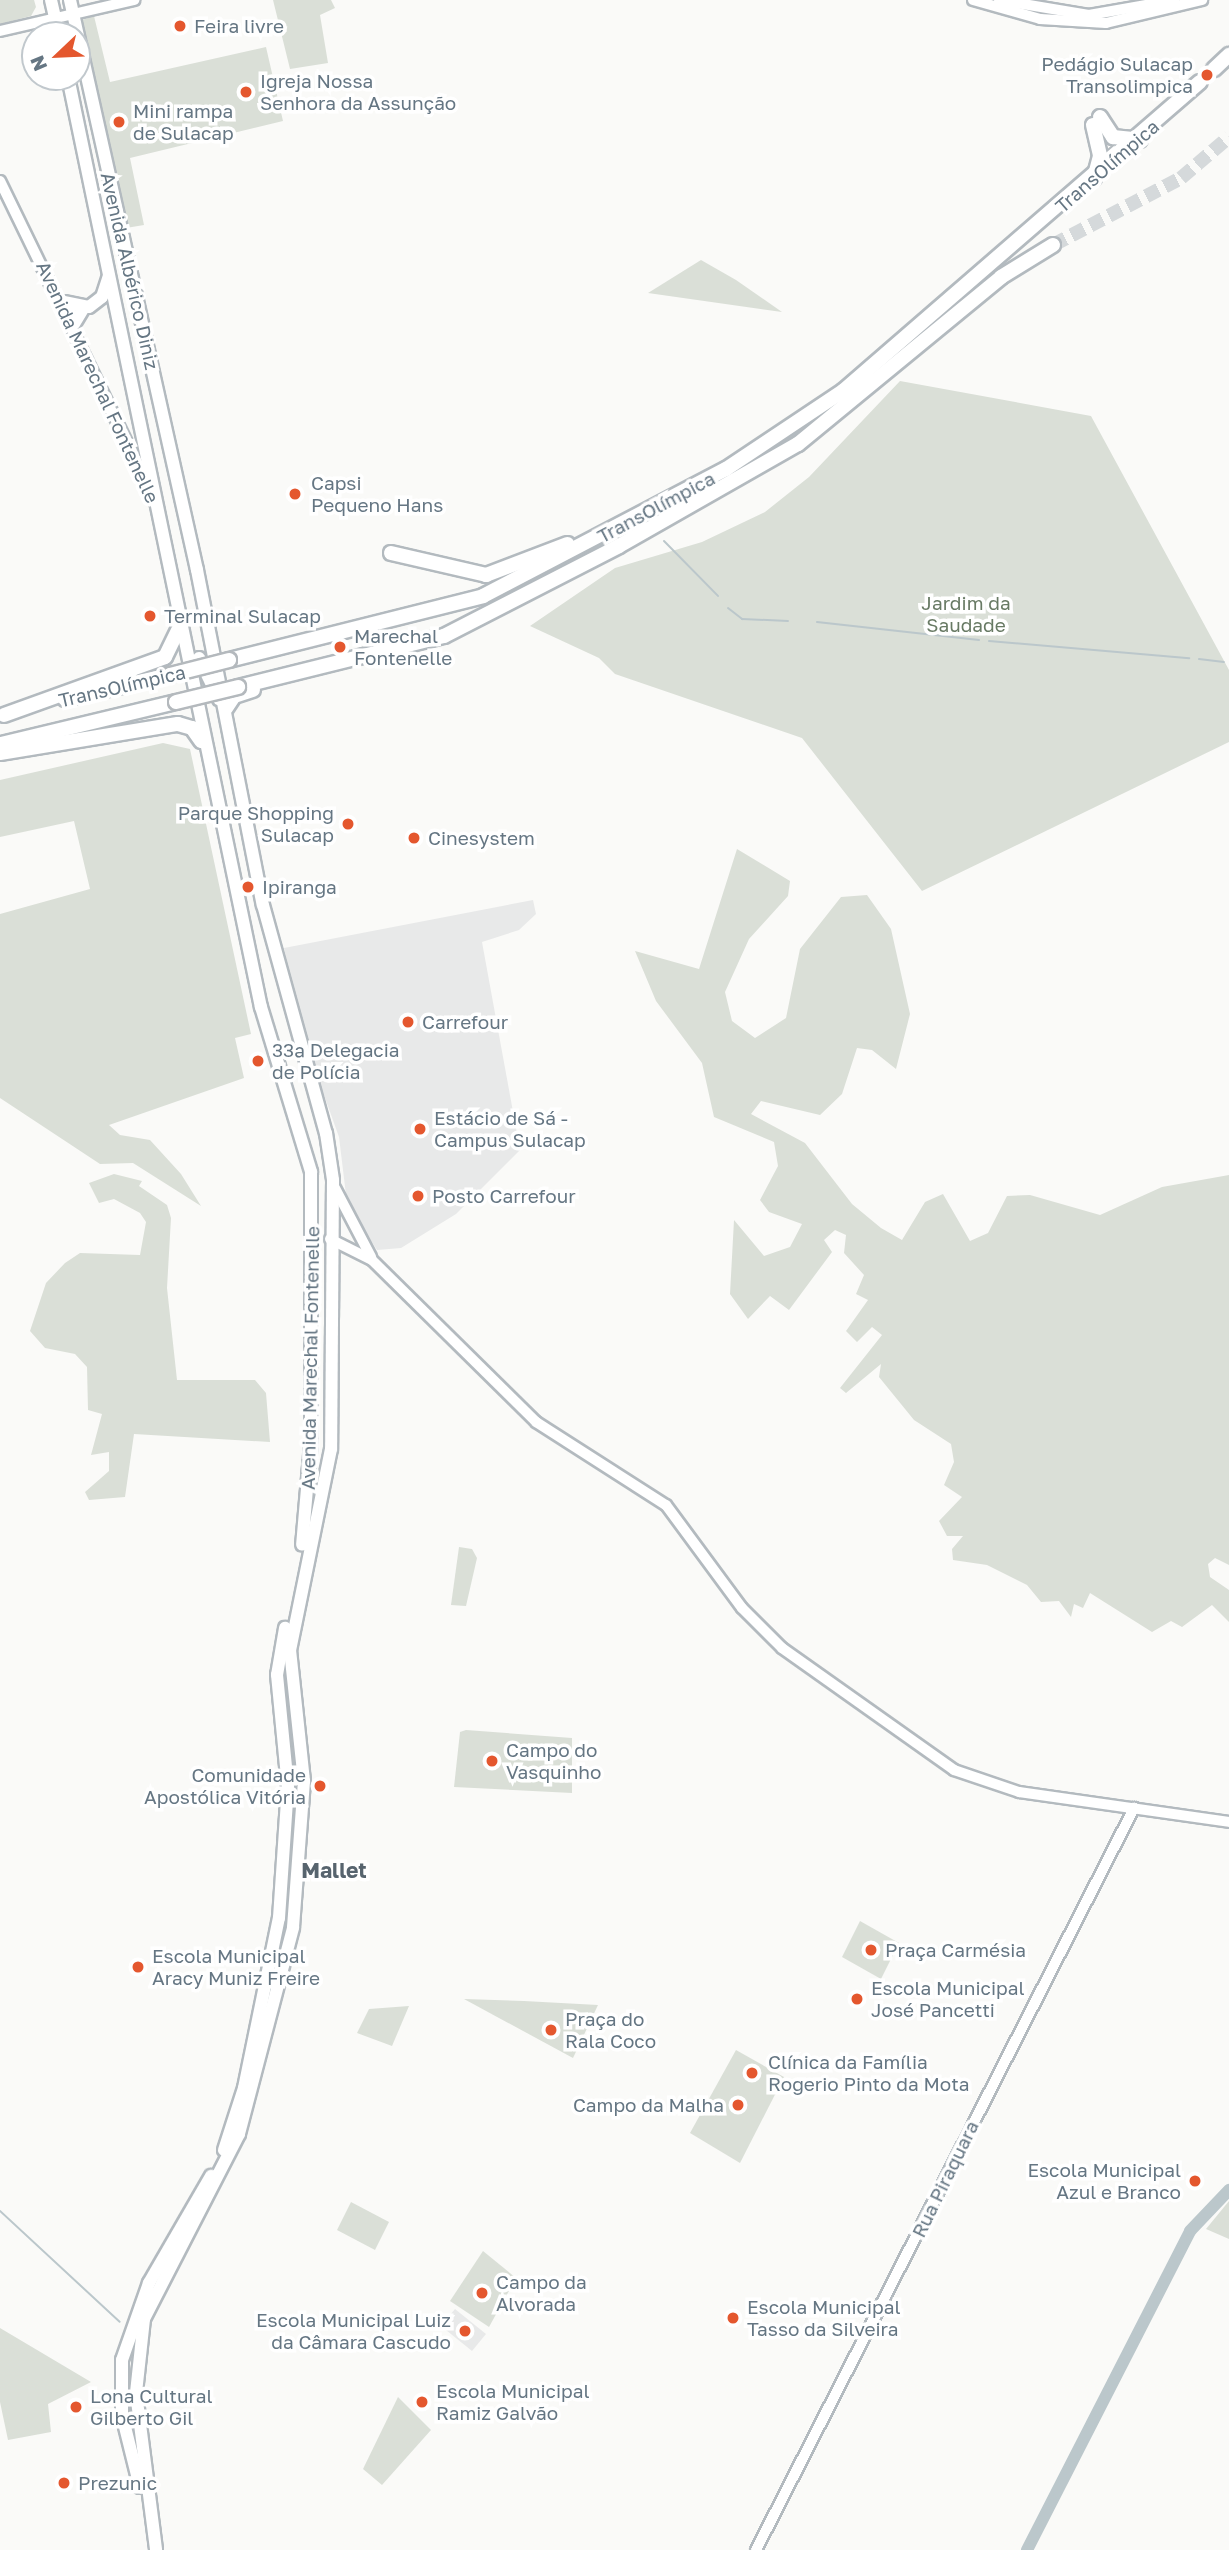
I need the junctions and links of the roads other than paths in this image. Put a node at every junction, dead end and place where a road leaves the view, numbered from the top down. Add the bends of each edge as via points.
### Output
1 (51, 0) edge
2 (70, 0) edge
3 (134, 0) edge
4 (973, 0) edge
5 (999, 0) edge
6 (1175, 0) edge
7 (1202, 0) edge
8 (73, 15) junction
9 (55, 19) junction
10 (0, 31) edge
11 (1229, 55) edge
12 (1214, 69) dead end
13 (1200, 82) dead end
14 (71, 91) edge
15 (1140, 140) junction
16 (1094, 178) junction
17 (0, 181) edge
18 (1052, 245) tunnel mouth
19 (110, 272) junction
20 (64, 302) junction
21 (83, 309) junction
22 (74, 324) junction
23 (171, 465) junction
24 (155, 485) junction
25 (673, 497) junction
26 (161, 516) junction
27 (163, 530) junction
28 (191, 541) junction
29 (391, 553) dead end
30 (209, 626) junction
31 (185, 634) junction
32 (230, 702) junction
33 (2, 715) edge
34 (206, 719) junction
35 (201, 741) junction
36 (0, 745) edge
37 (0, 753) edge
38 (217, 779) junction
39 (333, 1180) junction
40 (313, 1193) junction
41 (348, 1221) junction
42 (333, 1240) junction
43 (372, 1260) junction
44 (307, 1343) junction
45 (328, 1345) junction
46 (311, 1430) junction
47 (331, 1439) junction
48 (277, 1675) junction
49 (301, 1745) junction
50 (1134, 1808) junction
51 (1229, 1822) edge
52 (275, 1974) junction
53 (136, 2364) junction
54 (119, 2391) junction
55 (149, 2550) edge
56 (156, 2550) edge
57 (756, 2550) edge

1 - 9 main road
2 - 8 main road, Avenida Albérico Diniz
3 - 8 main road
4 - 7 main road via 1081,23 1141,18
5 - 6 main road via 1089,15
8 - 9 main road
8 - 23 main road, Avenida Albérico Diniz
9 - 10 main road
11 - 12 highway
13 - 15 highway, TransOlímpica
14 - 19 main road, Avenida Albérico Diniz
15 - 16 highway, TransOlímpica
15 - 16 highway via 1113,137 1096,121 1100,156
16 - 25 highway, TransOlímpica via 843,391
17 - 20 main road, Avenida Marechal Fontenelle
18 - 32 highway, TransOlímpica via 1001,277 798,444 469,625
19 - 21 main road via 102,297
19 - 24 main road, Avenida Albérico Diniz via 122,362
20 - 21 main road
20 - 22 main road, Avenida Marechal Fontenelle
21 - 22 main road
22 - 26 main road, Avenida Marechal Fontenelle
23 - 24 main road
23 - 28 main road, Avenida Albérico Diniz
24 - 26 main road, Avenida Albérico Diniz
25 - 29 highway via 496,573 464,572
25 - 33 highway, TransOlímpica, bridge via 458,605
26 - 27 main road, Avenida Marechal Fontenelle
27 - 28 main road via 180,532
27 - 31 main road, Avenida Marechal Fontenelle
28 - 30 main road, Avenida Marechal Fontenelle
30 - 31 main road via 198,638
30 - 32 main road, Avenida Marechal Fontenelle
31 - 32 main road via 217,696
31 - 33 highway via 165,657
31 - 34 main road, Avenida Marechal Fontenelle
31 - 35 main road
32 - 34 main road
32 - 36 highway, TransOlímpica, bridge via 176,702
32 - 39 main road, Avenida Marechal Fontenelle via 264,905 326,1133
34 - 38 main road, Avenida Marechal Fontenelle
35 - 37 highway via 192,727 177,724
35 - 38 main road
38 - 40 main road, Avenida Marechal Fontenelle via 271,1051 307,1153
39 - 41 main road
39 - 42 main road, Avenida Marechal Fontenelle
40 - 42 main road
40 - 44 main road, Avenida Marechal Fontenelle
41 - 42 main road
41 - 43 main road
42 - 43 main road
42 - 45 main road, Avenida Marechal Fontenelle
43 - 50 main road via 536,1422 666,1504 742,1608 782,1648 978,1781
44 - 45 main road via 318,1349
44 - 46 main road, Avenida Marechal Fontenelle
45 - 47 main road, Avenida Marechal Fontenelle
46 - 47 main road via 323,1430
46 - 48 main road, Avenida Marechal Fontenelle via 305,1530
47 - 49 main road, Avenida Marechal Fontenelle via 290,1640
48 - 49 main road
48 - 52 main road, Avenida Marechal Fontenelle via 287,1823
49 - 52 main road, Avenida Marechal Fontenelle via 303,1831
50 - 51 main road
50 - 57 main road, Rua Piraquara
52 - 53 main road, Avenida Marechal Fontenelle via 239,2134 158,2287
52 - 54 main road, Avenida Marechal Fontenelle via 226,2147 141,2301
53 - 54 main road via 131,2386
53 - 56 main road, Avenida Marechal Fontenelle
54 - 55 main road, Avenida Marechal Fontenelle

